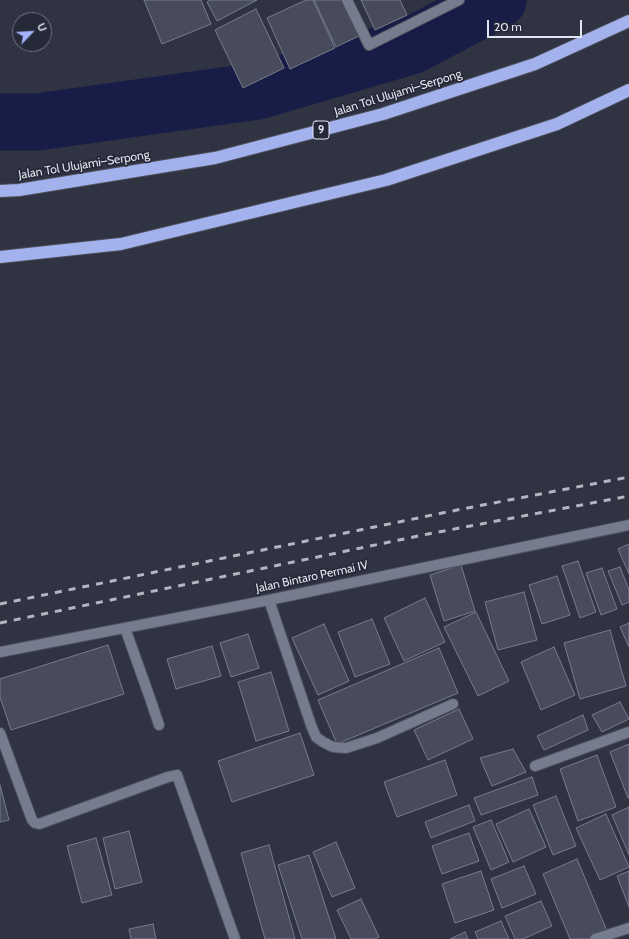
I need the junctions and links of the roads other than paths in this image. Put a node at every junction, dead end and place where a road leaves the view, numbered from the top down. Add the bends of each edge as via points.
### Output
1 (347, 0) edge
2 (459, 0) edge
3 (629, 21) edge
4 (629, 90) edge
5 (0, 191) edge
6 (0, 257) edge
7 (629, 525) edge
8 (269, 600) junction
9 (125, 628) junction
10 (0, 652) edge
11 (453, 704) dead end
12 (159, 726) dead end
13 (629, 732) edge
14 (0, 733) edge
15 (535, 766) dead end
16 (629, 928) edge
17 (235, 939) edge
18 (595, 939) edge

1 - 2 street via 369,45
3 - 5 highway, Jalan Tol Ulujami–Serpong / 9 via 535,64 383,114 215,158
4 - 6 highway via 557,124 386,180 121,244
7 - 8 street, Jalan Bintaro Permai IV
8 - 9 street, Jalan Bintaro Permai IV
8 - 11 street via 311,725 316,737 322,742 333,747 346,748 377,738
9 - 10 street, Jalan Bintaro Permai IV
9 - 12 street
13 - 15 street
14 - 17 street via 32,820 39,824 177,775
16 - 18 street

